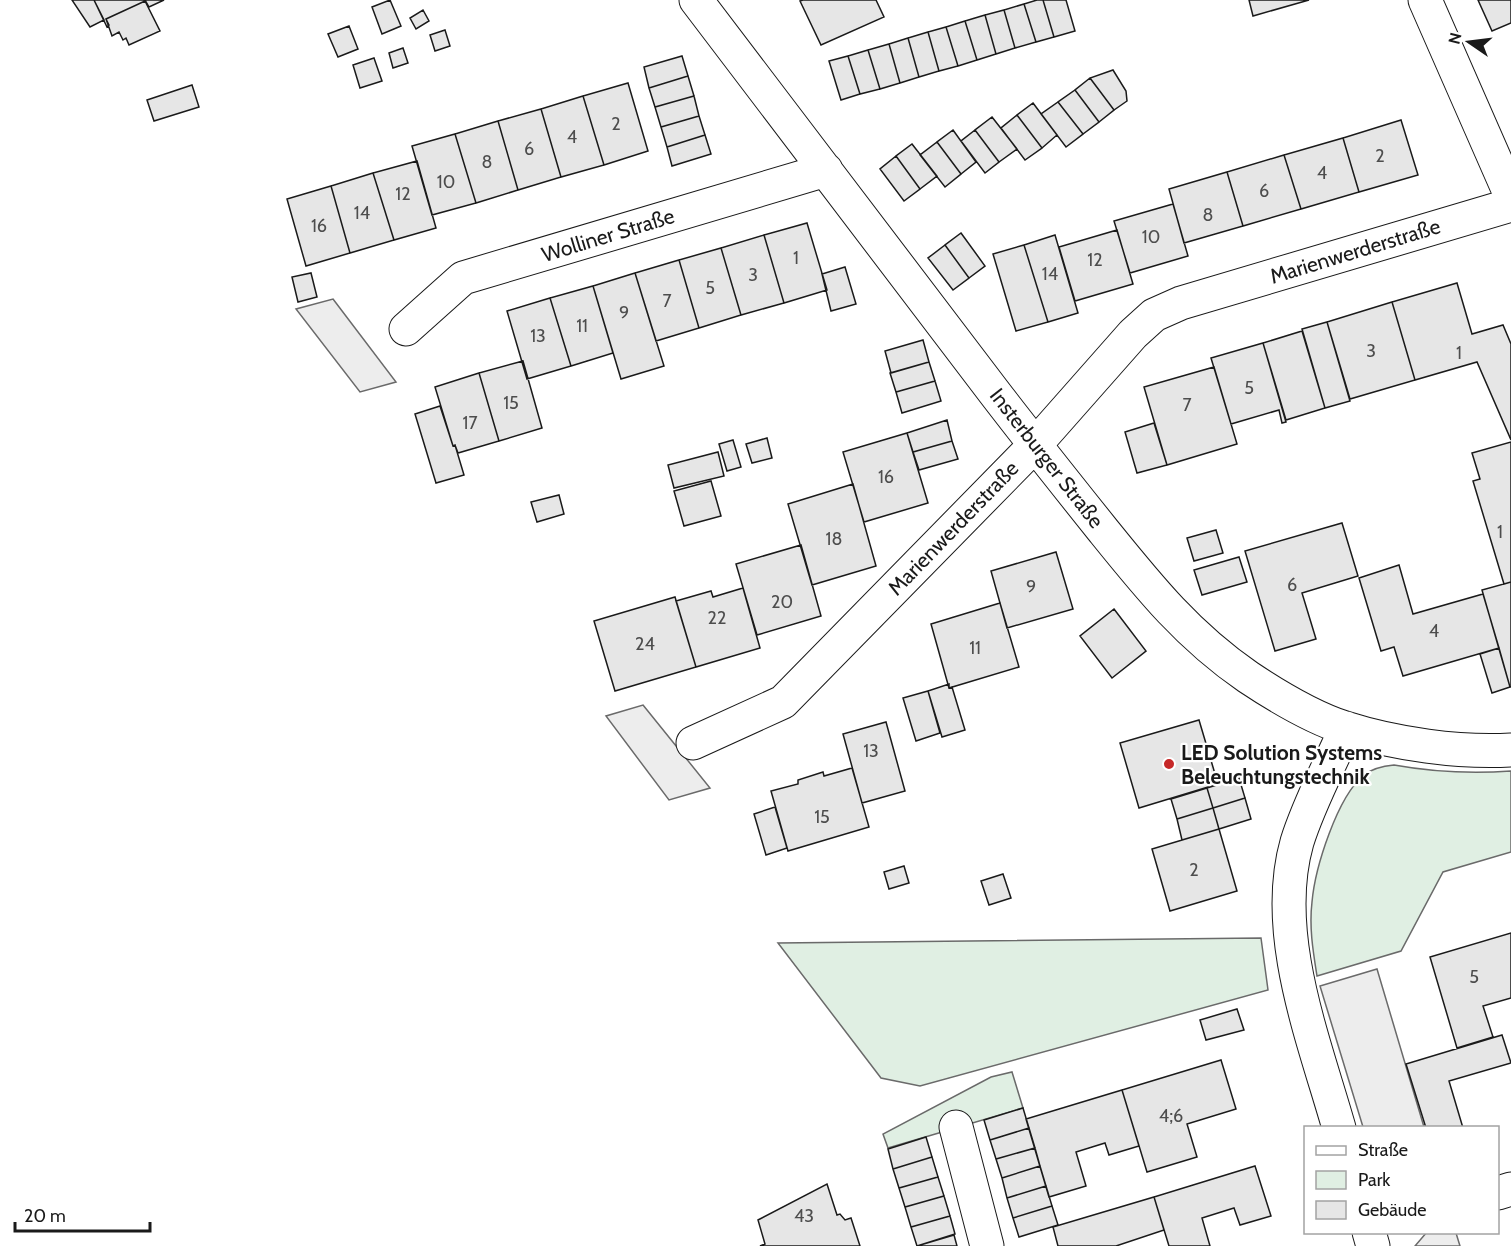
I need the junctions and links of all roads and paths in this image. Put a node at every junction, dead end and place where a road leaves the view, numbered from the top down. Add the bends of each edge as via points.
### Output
1 (696, 0) edge
2 (1425, 0) edge
3 (826, 170) junction
4 (1511, 196) edge
5 (1511, 205) edge
6 (406, 329) dead end
7 (1035, 445) junction
8 (1346, 728) junction
9 (693, 743) dead end
10 (1511, 750) edge
11 (1338, 1126) edge
12 (956, 1127) dead end
13 (987, 1246) edge

1 - 3 street, Insterburger Straße
2 - 4 street
3 - 6 street, Wolliner Straße via 463,279
3 - 7 street, Insterburger Straße
5 - 7 street, Marienwerderstraße via 1160,312 1133,334
7 - 8 street, Insterburger Straße via 1153,592 1200,640 1279,697
7 - 9 street, Marienwerderstraße via 783,702
8 - 10 street, Insterburger Straße via 1454,749
8 - 11 street via 1298,842 1288,897 1299,985
12 - 13 street

